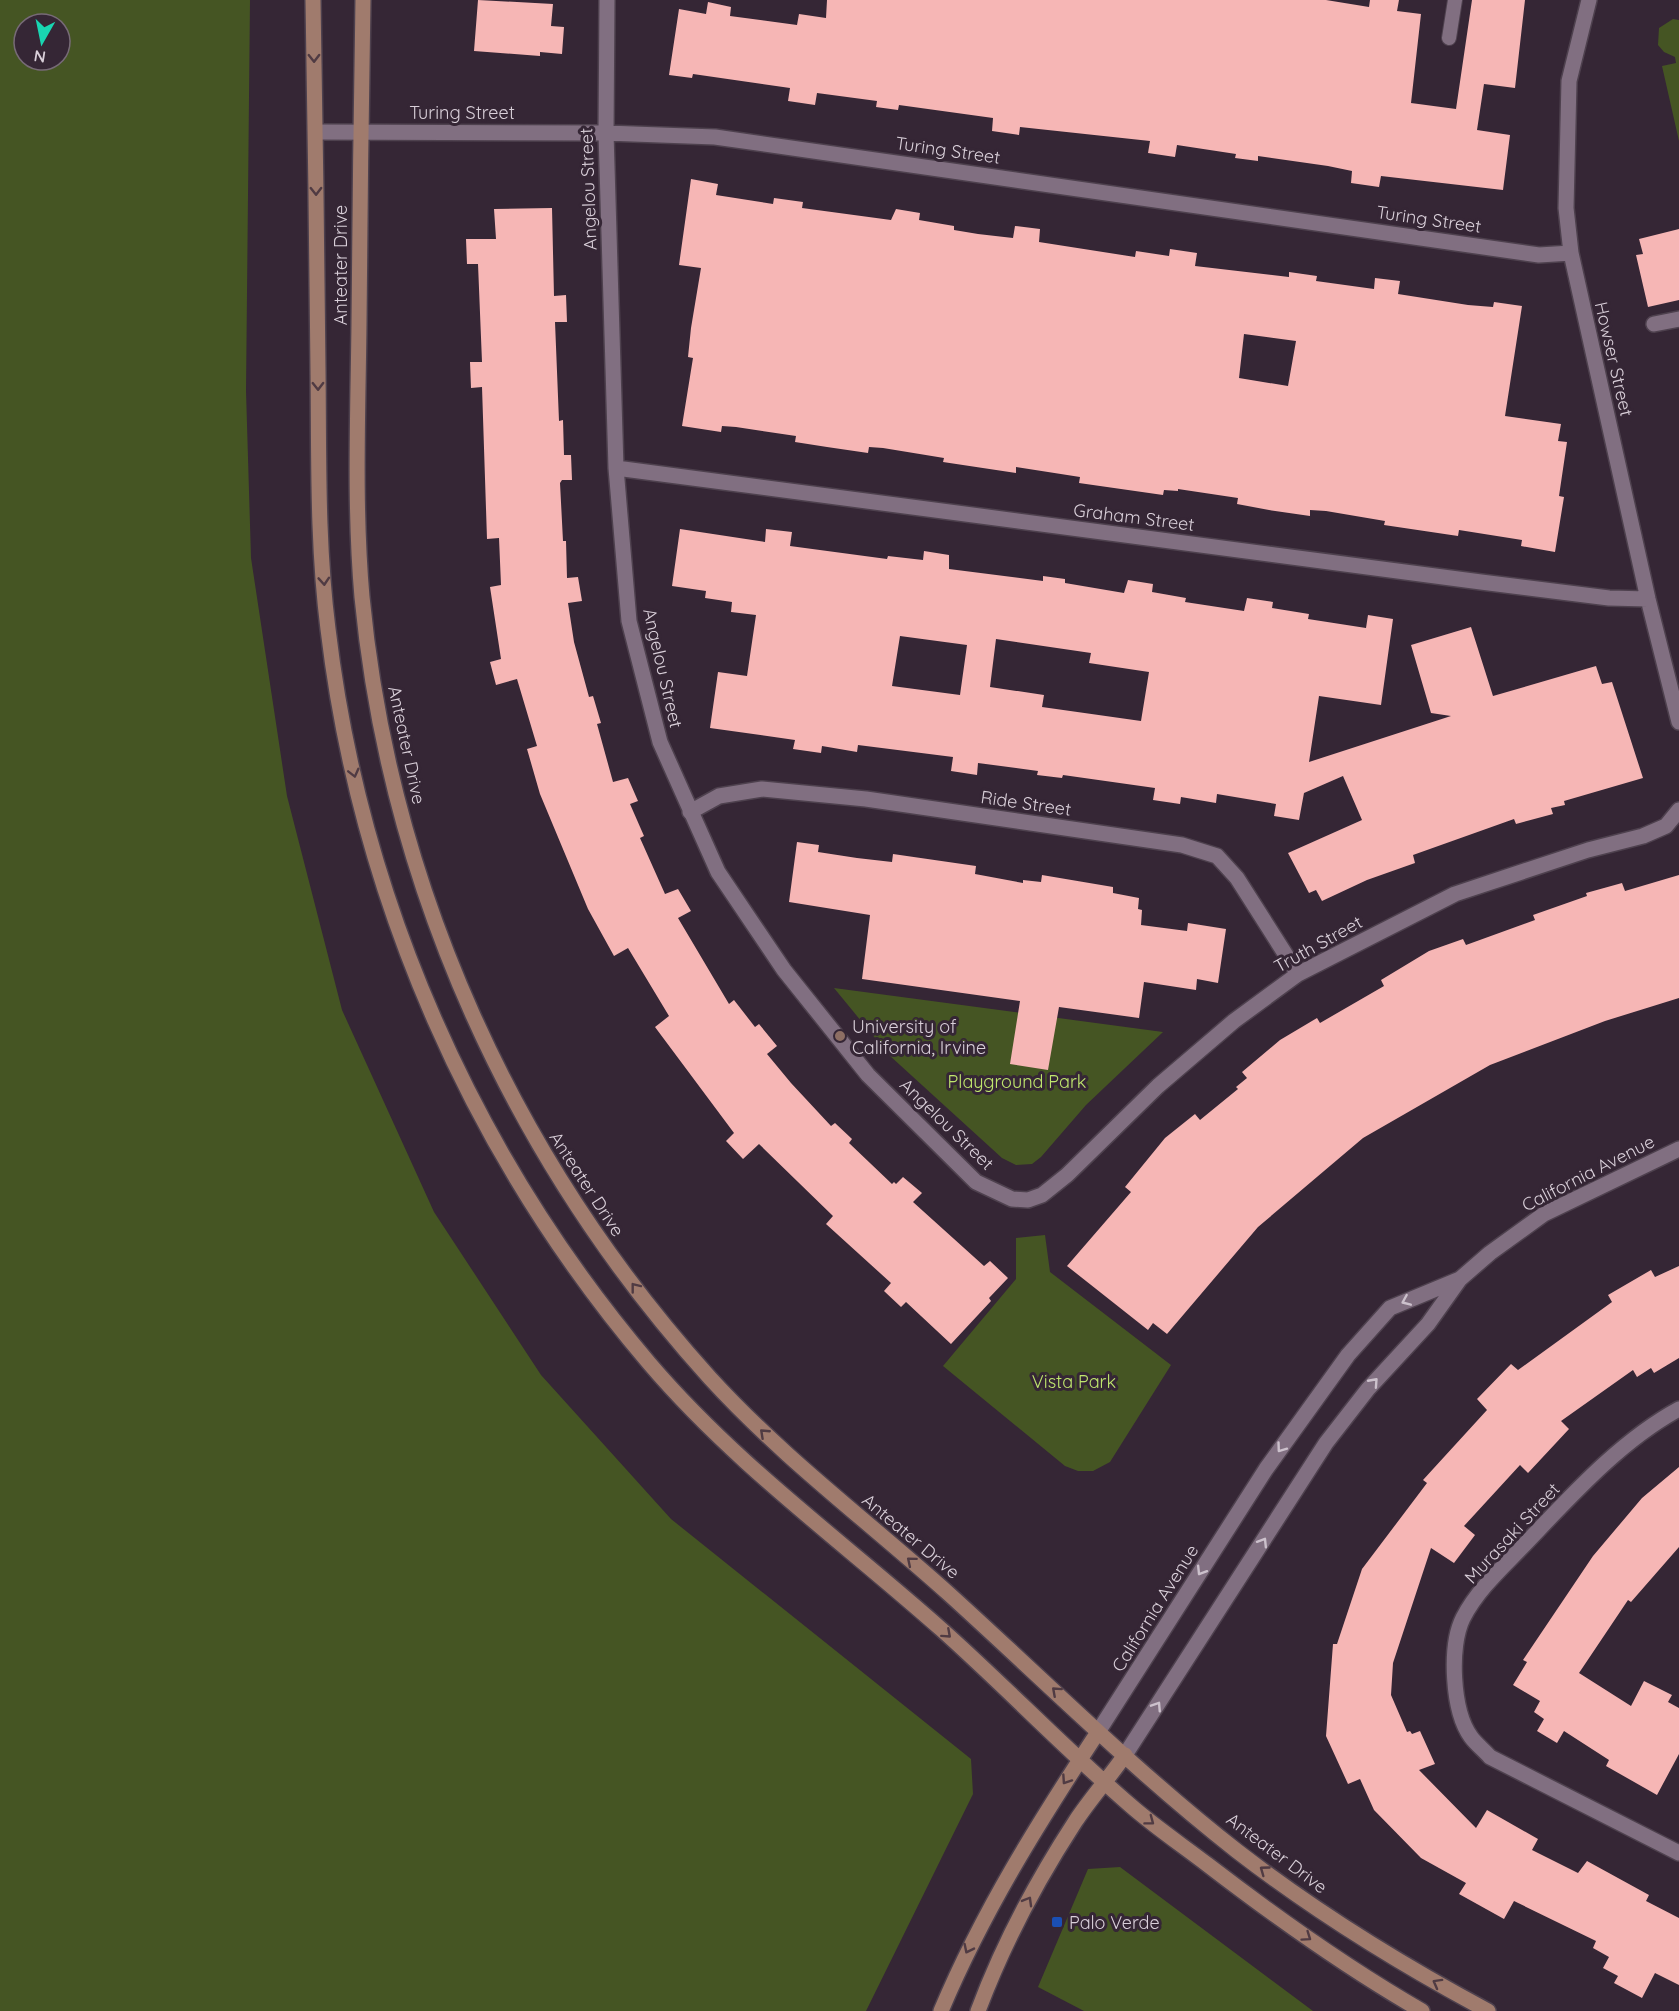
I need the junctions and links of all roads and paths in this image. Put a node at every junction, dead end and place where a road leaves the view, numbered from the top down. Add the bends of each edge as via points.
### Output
1 (313, 0) edge
2 (363, 0) edge
3 (607, 0) edge
4 (1455, 0) edge
5 (1589, 0) edge
6 (1449, 38) dead end
7 (316, 132) junction
8 (360, 132) junction
9 (606, 133) junction
10 (1571, 253) junction
11 (1679, 319) edge
12 (1654, 324) dead end
13 (616, 468) junction
14 (1648, 599) junction
15 (1679, 722) edge
16 (1679, 810) edge
17 (690, 812) junction
18 (1298, 974) junction
19 (1679, 1149) edge
20 (993, 1192) joint
21 (1460, 1279) junction
22 (1679, 1409) edge
23 (1098, 1732) junction
24 (1125, 1755) junction
25 (1080, 1760) junction
26 (1106, 1784) junction
27 (1679, 1853) edge
28 (941, 2011) edge
29 (978, 2011) edge
30 (1422, 2011) edge
31 (1488, 2011) edge

1 -> 7 main road, Anteater Drive
2 - 8 main road, Anteater Drive
3 - 9 street, Angelou Street
4 - 6 lane
5 - 10 street, Howser Street via 1569,81 1566,208
7 - 8 street, Turing Street
7 -> 25 main road, Anteater Drive via 320,513 327,627 345,738 379,876 434,1022 466,1089 531,1204 603,1307 652,1366 702,1422 760,1477 940,1628
8 - 9 street, Turing Street
23 -> 8 main road, Anteater Drive via 929,1576 760,1430 710,1378 636,1289 564,1189 485,1045 450,966 416,870 390,770 373,680 363,601 357,488
9 - 10 street, Turing Street via 715,136 1539,255
9 - 13 street, Angelou Street
10 - 14 street, Howser Street
11 - 12 street
13 - 14 street, Graham Street via 1492,584
13 - 17 street, Angelou Street via 629,621 660,742
14 - 15 street, Howser Street
16 - 18 street, Truth Street via 1666,826 1643,836 1455,894
17 - 18 street, Ride Street via 719,796 762,789 866,799 1182,845 1217,856 1237,878
17 - 20 street, Angelou Street via 718,872 825,1023 868,1075 938,1147 976,1182
18 - 20 street, Truth Street via 1167,1078 1042,1195 1028,1200
19 - 21 street, California Avenue via 1544,1214
21 -> 23 street, California Avenue via 1390,1308 1348,1355 1266,1469
24 -> 21 street, California Avenue via 1326,1443 1368,1389 1428,1324
22 - 27 street, Murasaki Street via 1613,1457 1484,1587 1462,1619 1454,1654 1460,1716 1471,1737 1490,1756
23 - 24 main road, Anteater Drive
23 - 25 main road, California Avenue
24 - 26 main road, California Avenue
31 -> 24 main road, Anteater Drive via 1353,1934 1238,1852
25 - 26 main road, Anteater Drive
25 -> 28 main road, California Avenue via 994,1898
29 -> 26 main road, California Avenue via 998,1958 1026,1904 1075,1822
26 -> 30 main road, Anteater Drive via 1259,1904

